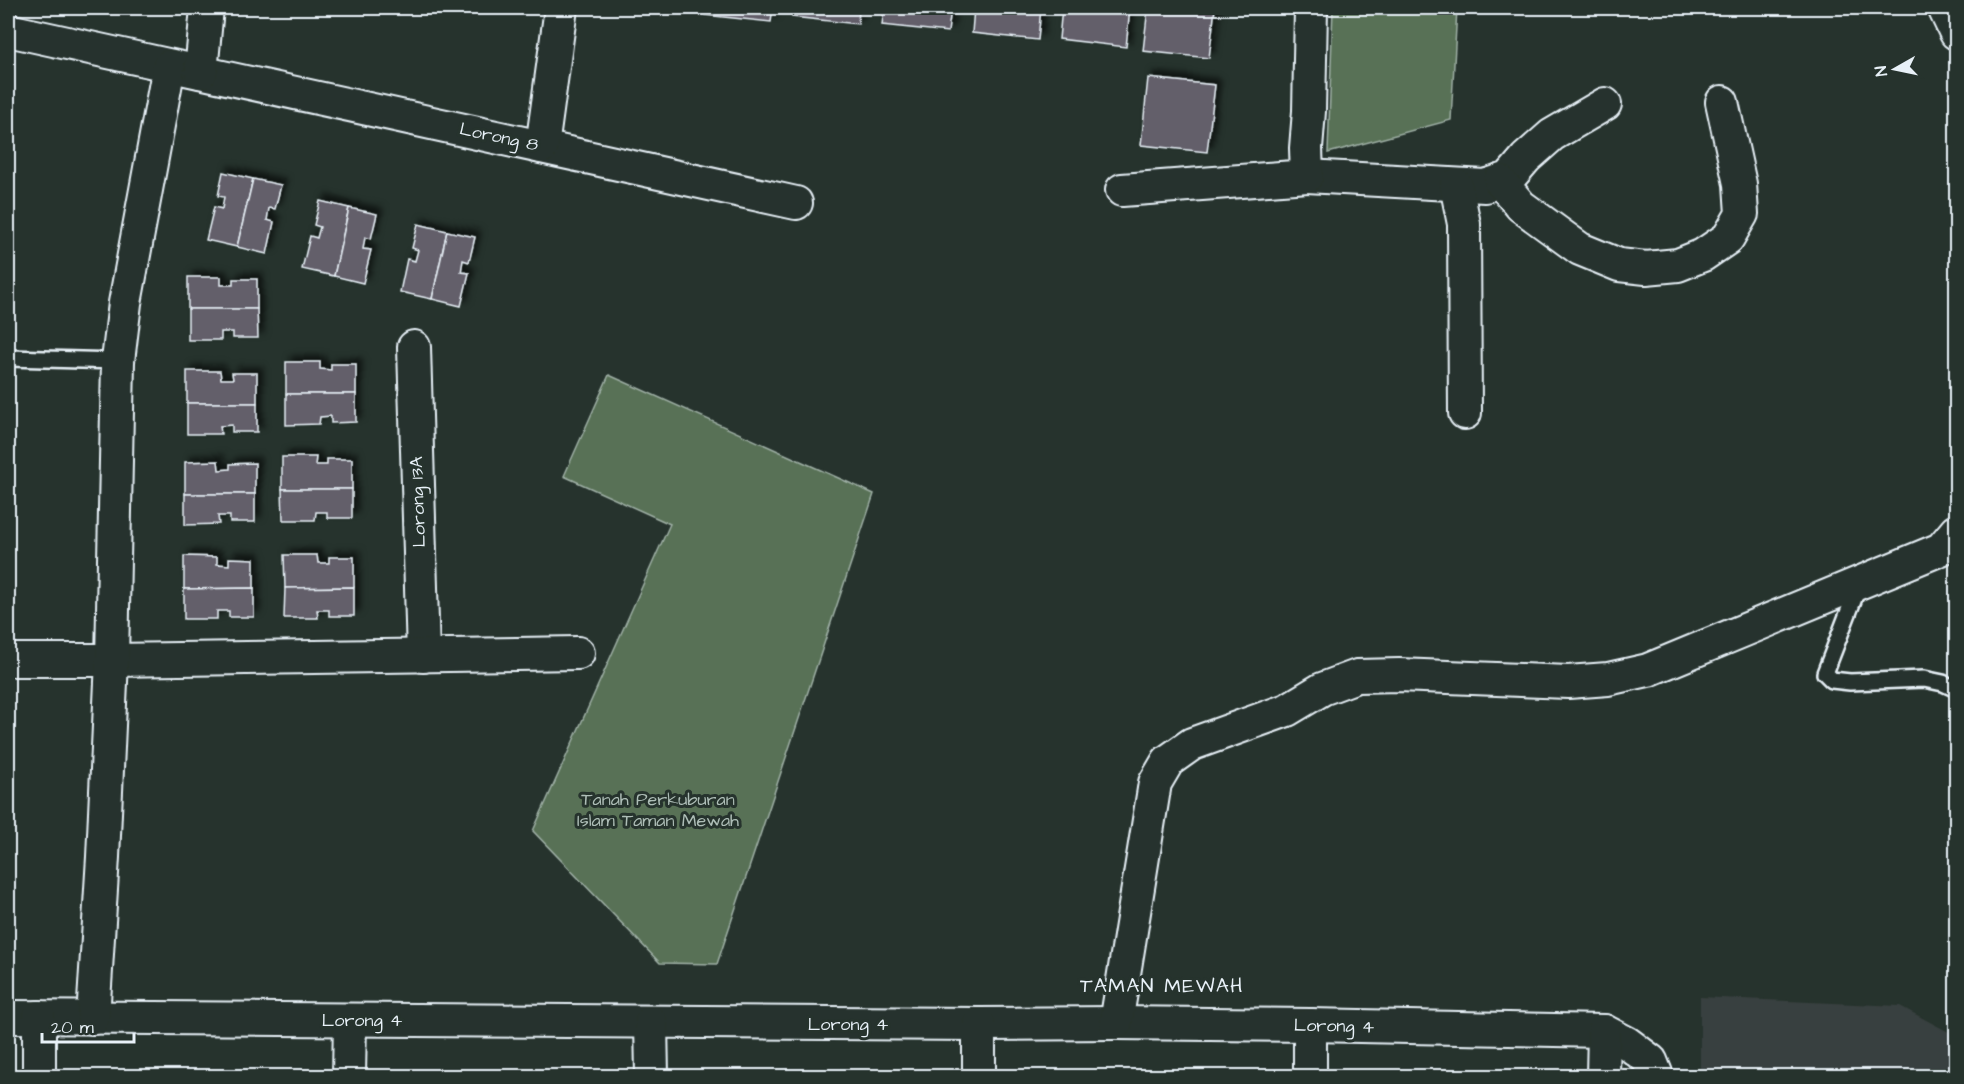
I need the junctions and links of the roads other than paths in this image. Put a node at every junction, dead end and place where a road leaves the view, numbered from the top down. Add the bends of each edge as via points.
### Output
1 (207, 8) edge
2 (561, 8) edge
3 (1311, 8) edge
4 (1944, 8) edge
5 (8, 30) edge
6 (1956, 33) edge
7 (169, 66) junction
8 (201, 72) junction
9 (1722, 102) dead end
10 (1605, 104) dead end
11 (542, 147) junction
12 (1307, 176) junction
13 (1500, 181) junction
14 (1456, 185) junction
15 (1122, 190) dead end
16 (796, 202) dead end
17 (414, 347) dead end
18 (8, 358) edge
19 (118, 361) junction
20 (1465, 413) dead end
21 (1951, 545) edge
22 (1859, 583) junction
23 (578, 653) dead end
24 (423, 656) junction
25 (8, 660) edge
26 (112, 660) junction
27 (1956, 689) edge
28 (8, 1017) edge
29 (39, 1017) junction
30 (93, 1018) junction
31 (350, 1020) junction
32 (651, 1022) junction
33 (1116, 1023) junction
34 (979, 1024) junction
35 (1310, 1025) junction
36 (1604, 1031) junction
37 (39, 1077) edge
38 (349, 1077) edge
39 (651, 1077) edge
40 (979, 1077) edge
41 (1310, 1077) edge
42 (1603, 1077) edge
43 (1657, 1077) edge

1 - 8 street
2 - 11 street
3 - 12 street
4 - 6 street
5 - 7 street, Lorong 8
7 - 8 street, Lorong 8
7 - 19 street
8 - 11 street, Lorong 8
9 - 13 street via 1740,184 1742,214 1728,238 1703,255 1678,265 1618,265 1580,249 1521,206
10 - 13 street via 1552,135
11 - 16 street, Lorong 8
12 - 14 street
12 - 15 street
13 - 14 street via 1485,186
14 - 20 street via 1464,224
17 - 24 street, Lorong 13A
18 - 19 lane
19 - 26 street
21 - 22 street
22 - 27 lane via 1825,673 1832,680 1924,679
22 - 33 street via 1648,670 1568,682 1357,676 1322,689 1287,710 1192,744 1168,761 1155,783
23 - 24 street
24 - 26 street
25 - 26 street
26 - 30 street
28 - 29 street, Lorong 4
29 - 30 street, Lorong 4
29 - 37 street
30 - 31 street, Lorong 4
31 - 32 street, Lorong 4
31 - 38 street
32 - 34 street, Lorong 4
32 - 39 street
33 - 34 street, Lorong 4
33 - 35 street, Lorong 4
34 - 40 street
35 - 36 street, Lorong 4
35 - 41 street
36 - 42 street
36 - 43 street via 1651,1061

